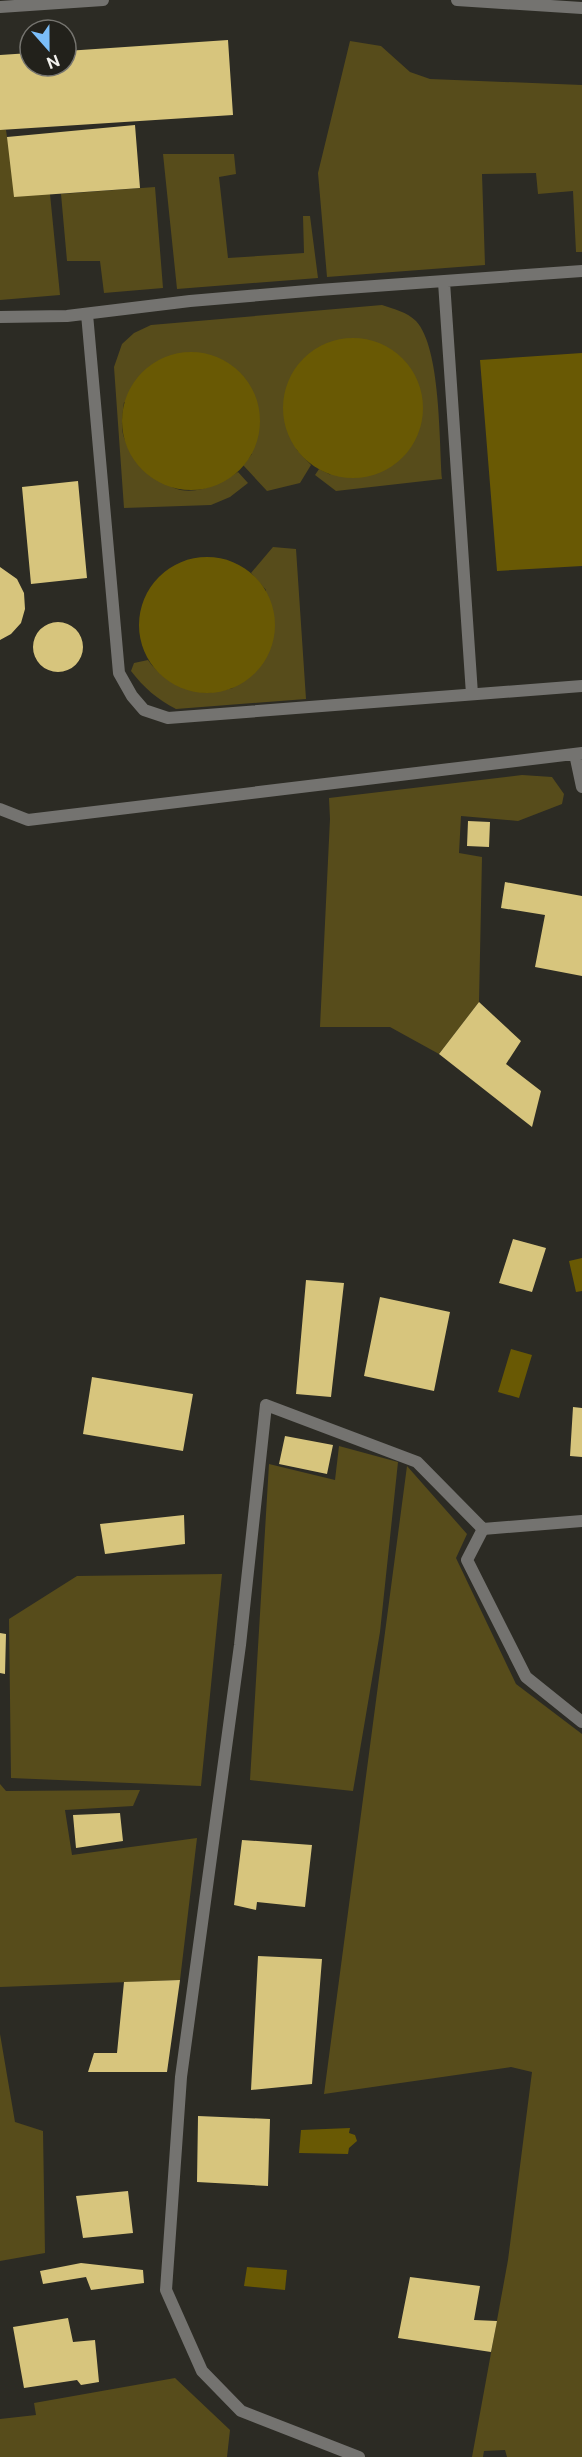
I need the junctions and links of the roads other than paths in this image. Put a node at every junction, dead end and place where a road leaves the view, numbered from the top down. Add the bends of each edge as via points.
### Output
1 (103, 0) edge
2 (457, 0) edge
3 (0, 7) edge
4 (582, 8) edge
5 (582, 271) edge
6 (444, 282) junction
7 (87, 314) junction
8 (0, 317) edge
9 (582, 686) edge
10 (472, 694) junction
11 (579, 753) edge
12 (582, 787) edge
13 (0, 809) edge
14 (582, 1521) edge
15 (483, 1529) junction
16 (582, 1722) edge
17 (359, 2457) edge

1 - 3 street
2 - 4 street
5 - 6 street
6 - 7 street via 190,301
6 - 10 street
7 - 8 street
7 - 10 street via 119,673 144,710 168,718
9 - 10 street
11 - 12 street
11 - 13 street via 28,820
14 - 15 street
15 - 16 street via 467,1560 526,1677
15 - 17 street via 417,1462 266,1405 240,1645 181,2077 166,2290 202,2371 241,2411

